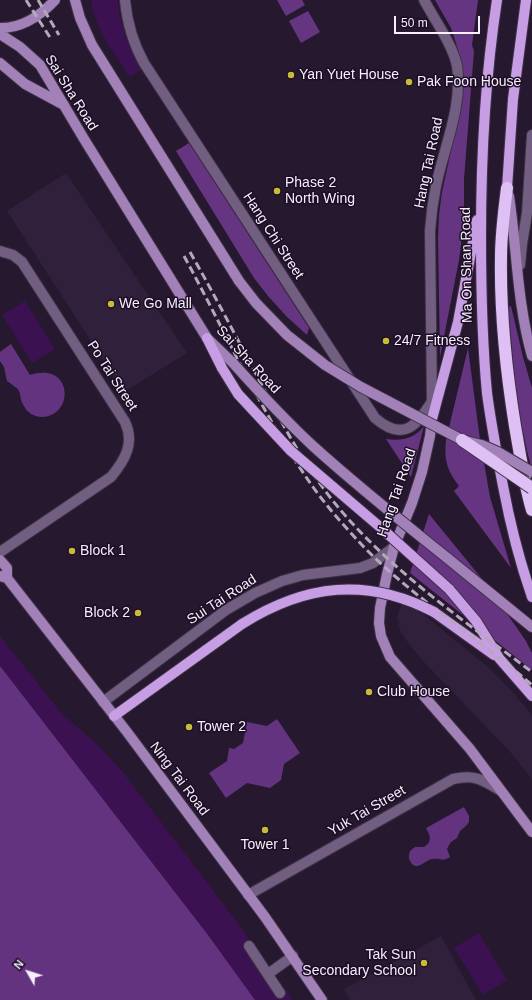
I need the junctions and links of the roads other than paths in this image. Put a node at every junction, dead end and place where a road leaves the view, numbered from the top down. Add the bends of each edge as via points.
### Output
1 (55, 0) edge
2 (75, 0) edge
3 (125, 0) edge
4 (424, 0) edge
5 (497, 0) edge
6 (526, 0) edge
7 (0, 28) edge
8 (0, 34) edge
9 (0, 64) edge
10 (65, 106) junction
11 (532, 135) edge
12 (507, 188) junction
13 (481, 195) junction
14 (0, 251) edge
15 (520, 291) junction
16 (207, 338) junction
17 (532, 356) edge
18 (433, 400) junction
19 (432, 419) junction
20 (462, 440) junction
21 (532, 472) edge
22 (532, 488) edge
23 (532, 510) edge
24 (394, 547) junction
25 (0, 552) edge
26 (0, 560) edge
27 (3, 577) edge
28 (532, 597) edge
29 (532, 627) edge
30 (499, 658) junction
31 (532, 696) edge
32 (103, 702) junction
33 (114, 716) junction
34 (503, 792) junction
35 (532, 832) edge
36 (248, 895) junction
37 (249, 946) dead end
38 (293, 956) junction
39 (268, 974) junction
40 (280, 993) dead end
41 (322, 1000) edge

1 - 7 main road via 42,13 20,25
2 - 20 main road, bridge via 92,45 239,281 256,303 287,335 326,365 361,387
3 - 18 street, Hang Chi Street via 133,38 144,63 375,418 388,427 408,428 418,422
4 - 18 street, Hang Tai Road via 452,51 458,80 454,114 432,205 430,238
5 - 13 main road, Ma On Shan Road via 486,96
6 - 12 main road via 513,99
8 - 10 main road, Sai Sha Road via 40,65
9 - 10 main road via 25,84
10 - 16 main road, Sai Sha Road
11 - 15 street via 527,213 520,256
12 - 15 main road
12 - 23 highway via 501,256 504,351 519,452
13 - 19 main road via 458,322
13 - 28 main road, Ma On Shan Road via 484,363 490,414 513,534
14 - 25 street, Po Tai Street via 13,255 22,262 124,422 128,429 129,448 122,464 111,477
15 - 17 main road
16 - 29 main road, Sai Sha Road, bridge via 282,416 329,460
16 - 30 main road, bridge via 238,394 291,451 449,589 476,621
18 - 19 street, Hang Tai Road
19 - 24 main road, Hang Tai Road via 422,472
20 - 21 main road, bridge via 498,452
20 - 22 highway, bridge
24 - 32 street, Sui Tai Road via 373,563 360,568 299,576 255,593 226,610
24 - 34 main road, Hang Tai Road via 380,608 381,636 386,649
26 - 27 main road, Ning Tai Road via 7,568
27 - 32 main road, Ning Tai Road
30 - 31 main road
30 - 33 main road, bridge via 434,612 395,596 364,590 308,594 268,608 242,624
32 - 33 main road, Ning Tai Road
33 - 36 main road, Ning Tai Road
34 - 35 main road, Hang Tai Road
34 - 36 street, Yuk Tai Street via 480,778 466,776 453,779
36 - 38 main road, Ning Tai Road
37 - 39 street
38 - 39 street
38 - 41 main road, Ning Tai Road
39 - 40 street

